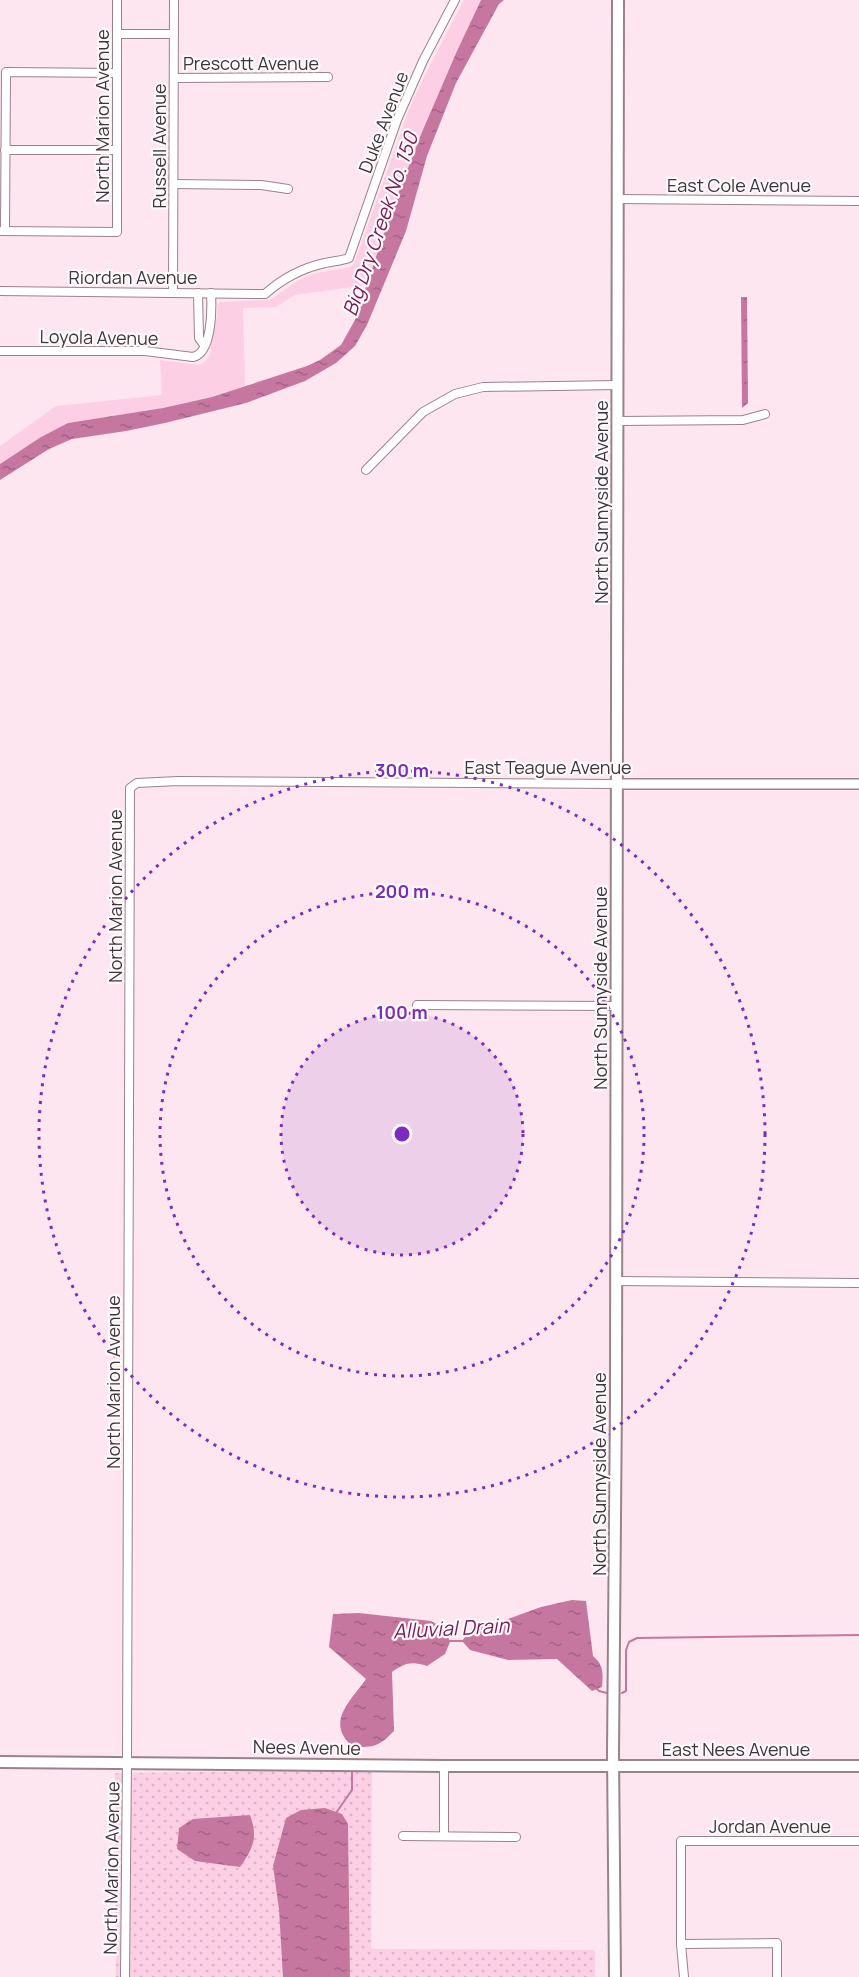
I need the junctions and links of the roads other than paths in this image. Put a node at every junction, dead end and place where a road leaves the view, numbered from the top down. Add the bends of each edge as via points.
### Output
1 (117, 0) edge
2 (174, 0) edge
3 (455, 0) edge
4 (618, 0) edge
5 (117, 34) junction
6 (174, 34) junction
7 (117, 73) junction
8 (328, 77) dead end
9 (174, 78) junction
10 (5, 150) junction
11 (117, 150) junction
12 (174, 184) junction
13 (288, 189) dead end
14 (618, 200) junction
15 (859, 201) edge
16 (3, 231) edge
17 (0, 291) edge
18 (173, 293) junction
19 (198, 293) junction
20 (211, 293) junction
21 (266, 294) joint
22 (199, 324) junction
23 (208, 324) junction
24 (204, 345) junction
25 (0, 351) edge
26 (618, 386) junction
27 (765, 414) dead end
28 (618, 421) junction
29 (366, 470) dead end
30 (618, 784) junction
31 (859, 784) edge
32 (130, 788) joint
33 (417, 1005) dead end
34 (617, 1006) junction
35 (616, 1281) junction
36 (859, 1283) edge
37 (0, 1762) edge
38 (127, 1762) junction
39 (614, 1765) junction
40 (444, 1766) junction
41 (859, 1766) edge
42 (403, 1836) dead end
43 (444, 1836) junction
44 (516, 1837) dead end
45 (859, 1841) edge
46 (681, 1944) junction
47 (124, 1977) edge
48 (615, 1977) edge
49 (684, 1977) edge
50 (777, 1977) edge

1 - 5 street, North Marion Avenue
2 - 6 street, Russell Avenue
3 - 21 street, Duke Avenue via 397,120 349,258 294,273
4 - 14 main road, North Sunnyside Avenue
5 - 6 street
5 - 7 street, North Marion Avenue
6 - 9 street, Russell Avenue
7 - 10 street via 6,72
7 - 11 street, North Marion Avenue
8 - 9 street, Prescott Avenue
9 - 12 street, Russell Avenue
10 - 11 street
10 - 16 street
11 - 16 street, North Marion Avenue via 117,232
12 - 13 street
12 - 18 street, Russell Avenue
14 - 15 street, East Cole Avenue
14 - 26 main road, North Sunnyside Avenue
17 - 18 street, Riordan Avenue
18 - 19 street, Riordan Avenue
19 - 20 street, Riordan Avenue
19 - 22 street
20 - 21 street, Riordan Avenue
20 - 23 street via 212,318
22 - 23 street
22 - 24 street via 199,338
23 - 24 street
24 - 25 street, Loyola Avenue via 201,354 193,357 134,351
26 - 28 main road, North Sunnyside Avenue
26 - 29 street via 483,387 455,394 423,412
27 - 28 street via 743,420
28 - 30 main road, North Sunnyside Avenue
30 - 31 street, East Teague Avenue
30 - 32 street, East Teague Avenue via 178,781 137,783
30 - 34 main road, North Sunnyside Avenue
32 - 38 street, North Marion Avenue
33 - 34 street
34 - 35 main road, North Sunnyside Avenue
35 - 36 street
35 - 39 main road, North Sunnyside Avenue
37 - 38 main road, Nees Avenue
38 - 40 main road, Nees Avenue
38 - 47 street, North Marion Avenue
39 - 40 main road, Nees Avenue
39 - 41 main road, East Nees Avenue
39 - 48 main road, North Sunnyside Avenue
40 - 43 street
42 - 43 street
43 - 44 street
45 - 46 street, Jordan Avenue via 681,1841
46 - 49 street
46 - 50 street via 777,1943

